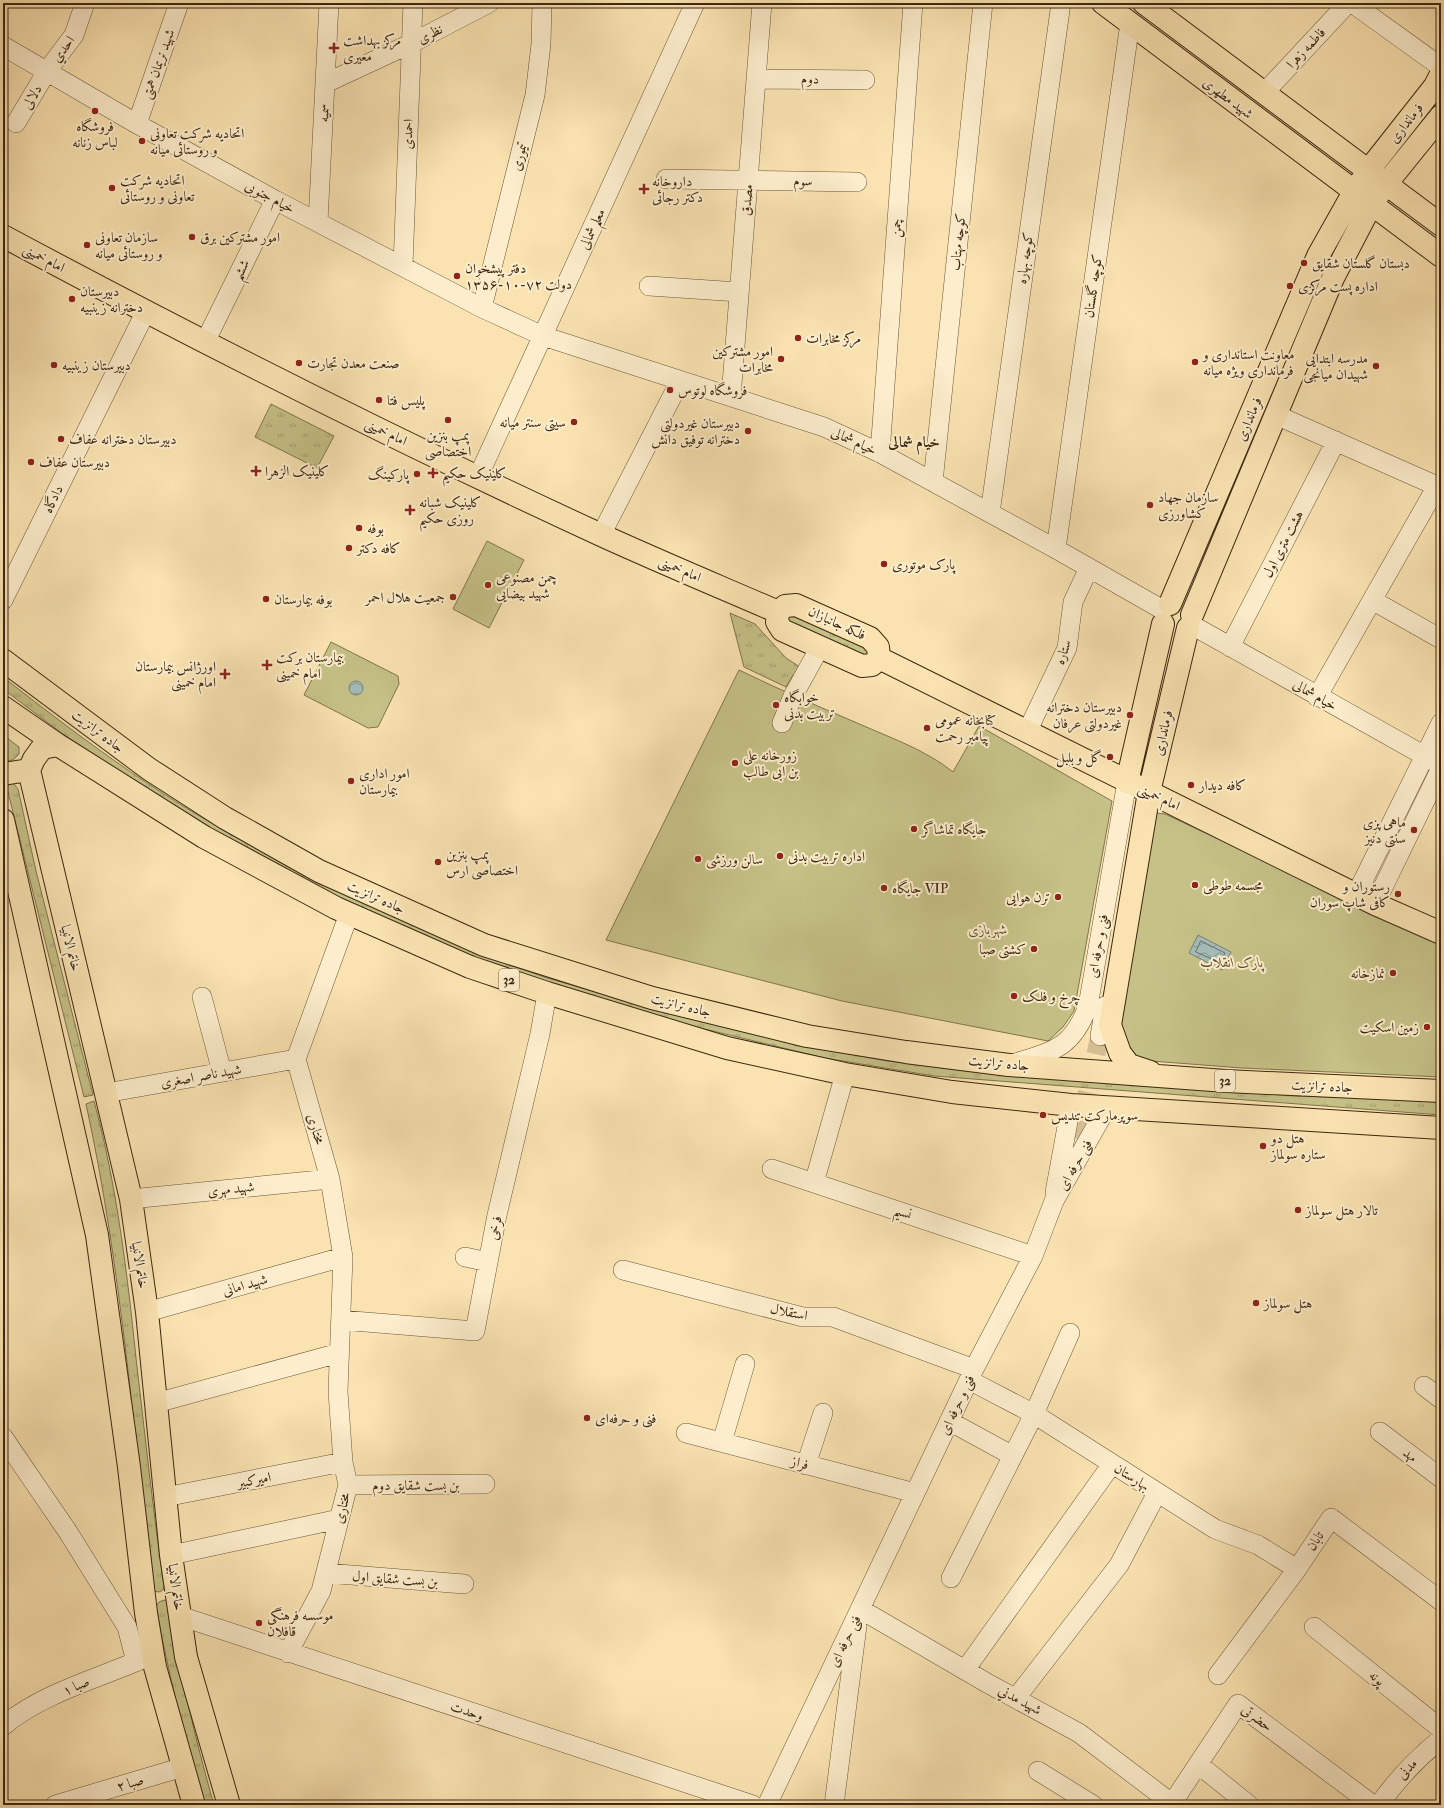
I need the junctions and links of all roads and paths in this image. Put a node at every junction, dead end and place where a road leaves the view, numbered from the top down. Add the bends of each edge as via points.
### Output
1 (85, 3) edge
2 (179, 3) edge
3 (329, 3) edge
4 (413, 3) edge
5 (489, 3) edge
6 (542, 3) edge
7 (695, 3) edge
8 (762, 3) edge
9 (913, 3) edge
10 (983, 3) edge
11 (1061, 3) edge
12 (1103, 3) edge
13 (1144, 3) edge
14 (1348, 3) edge
15 (1352, 3) edge
16 (1130, 23) junction
17 (412, 43) junction
18 (3, 46) edge
19 (1441, 67) edge
20 (47, 71) junction
21 (1441, 74) edge
22 (756, 78) junction
23 (865, 80) dead end
24 (326, 83) junction
25 (1265, 92) junction
26 (1441, 116) edge
27 (16, 124) dead end
28 (137, 124) junction
29 (1368, 171) junction
30 (666, 179) dead end
31 (748, 180) junction
32 (857, 182) dead end
33 (1386, 184) junction
34 (1354, 192) junction
35 (275, 200) junction
36 (1371, 205) junction
37 (318, 222) junction
38 (1441, 225) edge
39 (3, 236) edge
40 (1441, 256) edge
41 (403, 266) junction
42 (649, 286) dead end
43 (739, 292) junction
44 (482, 308) junction
45 (146, 311) junction
46 (543, 336) junction
47 (206, 340) junction
48 (1268, 376) junction
49 (680, 381) junction
50 (1288, 385) junction
51 (731, 397) junction
52 (1276, 415) junction
53 (1336, 441) junction
54 (880, 453) junction
55 (478, 477) junction
56 (933, 482) junction
57 (990, 513) junction
58 (1203, 525) junction
59 (1226, 534) junction
60 (601, 535) junction
61 (1056, 549) junction
62 (1089, 568) junction
63 (3, 600) edge
64 (1372, 600) junction
65 (778, 612) junction
66 (1165, 613) junction
67 (1190, 622) junction
68 (1441, 640) edge
69 (1230, 646) junction
70 (820, 647) junction
71 (879, 658) junction
72 (3, 660) edge
73 (1318, 697) junction
74 (3, 707) edge
75 (782, 723) dead end
76 (1441, 723) edge
77 (1027, 732) junction
78 (58, 745) junction
79 (1424, 756) junction
80 (1441, 767) edge
81 (29, 770) junction
82 (3, 774) edge
83 (1138, 787) junction
84 (3, 820) edge
85 (1356, 895) junction
86 (1375, 904) junction
87 (349, 914) junction
88 (1441, 933) edge
89 (547, 993) junction
90 (202, 997) dead end
91 (1100, 1036) tunnel mouth
92 (296, 1059) junction
93 (1009, 1065) junction
94 (222, 1072) junction
95 (845, 1074) junction
96 (1164, 1077) junction
97 (1441, 1091) edge
98 (106, 1093) junction
99 (1071, 1105) junction
100 (1108, 1107) junction
101 (1441, 1128) edge
102 (772, 1169) dead end
103 (330, 1179) junction
104 (814, 1182) junction
105 (131, 1199) junction
106 (1054, 1201) junction
107 (1033, 1256) junction
108 (343, 1257) junction
109 (465, 1257) dead end
110 (488, 1262) junction
111 (623, 1270) dead end
112 (147, 1312) junction
113 (340, 1320) junction
114 (1070, 1333) dead end
115 (339, 1353) junction
116 (745, 1364) dead end
117 (971, 1374) junction
118 (1424, 1386) dead end
119 (1441, 1399) edge
120 (156, 1403) junction
121 (823, 1413) dead end
122 (1034, 1414) junction
123 (949, 1421) junction
124 (1380, 1432) dead end
125 (686, 1433) dead end
126 (3, 1438) edge
127 (722, 1442) junction
128 (1013, 1456) junction
129 (162, 1461) junction
130 (343, 1462) junction
131 (1112, 1464) junction
132 (806, 1465) junction
133 (129, 1467) junction
134 (1441, 1478) edge
135 (485, 1484) dead end
136 (348, 1485) junction
137 (915, 1493) junction
138 (1157, 1493) junction
139 (166, 1497) junction
140 (339, 1519) junction
141 (171, 1555) junction
142 (1296, 1569) junction
143 (326, 1573) junction
144 (951, 1578) dead end
145 (464, 1584) dead end
146 (1441, 1601) edge
147 (860, 1609) junction
148 (180, 1616) junction
149 (1314, 1628) dead end
150 (288, 1653) junction
151 (145, 1658) junction
152 (965, 1670) junction
153 (1218, 1675) dead end
154 (1016, 1698) junction
155 (3, 1726) edge
156 (1441, 1730) edge
157 (1441, 1739) edge
158 (216, 1758) junction
159 (1198, 1764) junction
160 (183, 1767) junction
161 (1038, 1771) dead end
162 (231, 1804) edge
163 (55, 1805) edge
164 (194, 1805) edge
165 (753, 1805) edge
166 (767, 1805) edge
167 (834, 1805) edge
168 (1093, 1805) edge
169 (1172, 1805) edge
170 (1249, 1805) edge
171 (1373, 1805) edge
172 (1379, 1805) edge

1 - 20 street, احدي via 74,35
2 - 28 street, شهید نریمان همتی
3 - 24 street, سميه
4 - 17 street, احمدی
5 - 17 street, نظری
6 - 44 street, تیموری via 536,95
7 - 46 street, معلم شمالی
8 - 22 street, مصدق
9 - 54 street, چمن
10 - 56 street, کوچه مهتاب
11 - 57 street, کوچه بهاره
12 - 16 main road, شهید مطهری
13 - 25 main road, شهید مطهری
14 - 25 street, فاطمه زهرا
15 - 19 street
16 - 34 main road, شهید مطهری
16 - 61 street, کوچه گلستان
17 - 24 street, نظری
17 - 41 street, احمدی
18 - 20 street, خیام جنوبی
20 - 27 street, دلالی
20 - 28 street, خیام جنوبی
21 - 29 main road, فرمانداری via 1435,86
22 - 23 street, دوم
22 - 31 street, مصدق
24 - 37 street, سميه
25 - 29 main road, شهید مطهری
26 - 33 main road, فرمانداری
28 - 35 street, خیام جنوبی
29 - 33 main road, شهید مطهری
29 - 34 main road, فرمانداری
30 - 31 street, سوم
31 - 32 street, سوم
31 - 43 street, مصدق
33 - 36 main road, فرمانداری
33 - 38 main road
34 - 36 main road, شهید مطهری
34 - 48 main road, فرمانداری via 1318,256
35 - 37 street, خیام جنوبی
35 - 47 street, ششم
36 - 40 main road
36 - 50 main road, فرمانداری via 1333,278
37 - 41 street, خیام جنوبی
39 - 45 main road, امام خمینی
41 - 44 street, خیام جنوبی
42 - 43 street
43 - 51 street, مصدق
44 - 46 street, خیام جنوبی
45 - 47 main road, امام خمینی
45 - 63 street, دادگاه
46 - 49 street, خیام شمالی
46 - 55 street, معلم شمالی
47 - 55 main road, امام خمینی via 266,374
48 - 50 main road
48 - 58 main road, فرمانداری
49 - 51 street, خیام شمالی
49 - 60 street
50 - 52 main road, فرمانداری
51 - 54 street, خیام شمالی via 824,427
52 - 53 street
52 - 59 main road, فرمانداری
53 - 64 street via 1437,486
53 - 69 street, هشت متری اول
54 - 56 street, خیام شمالی
55 - 60 main road, امام خمینی
56 - 57 street, خیام شمالی
57 - 61 street, خیام شمالی
58 - 59 main road
58 - 66 main road, فرمانداری
59 - 67 main road, فرمانداری
60 - 65 main road, امام خمینی
61 - 62 street, خیام شمالی
62 - 66 street, خیام شمالی
62 - 77 street, ستاره via 1073,602 1068,648
64 - 68 street
64 - 73 street
65 - 70 main road, فلکه جانبازان via 777,622 782,630
65 - 71 main road, فلکه جانبازان via 785,606 796,605 864,635 878,647
66 - 67 main road via 1179,602 1187,606
66 - 83 main road, فرمانداری
67 - 69 street, خیام شمالی
67 - 83 main road, فرمانداری
69 - 73 street, خیام شمالی
70 - 71 main road, فلکه جانبازان via 862,666 872,665
70 - 75 street via 793,696
71 - 77 main road, امام خمینی
72 - 93 main road, جاده ترانزیت / 32 via 149,769 225,818 319,871 484,945 652,998 808,1036
73 - 79 street, خیام شمالی
74 - 78 main road, جاده ترانزیت / 32
76 - 79 street
77 - 83 main road, امام خمینی
78 - 81 main road via 42,748
78 - 87 main road, جاده ترانزیت / 32 via 204,837
79 - 80 street, خیام شمالی
79 - 85 street
80 - 86 street
81 - 82 main road
81 - 98 main road, خاتم الانبیا
83 - 85 main road, امام خمینی
83 - 91 street
83 - 93 street, فنی و حرفه ای via 1082,1023 1073,1036 1052,1051
83 - 96 main road via 1110,1025 1120,1053 1129,1064
84 - 133 main road via 97,1235
85 - 86 main road, امام خمینی
86 - 88 main road, امام خمینی
87 - 89 main road, جاده ترانزیت / 32 via 470,967
87 - 92 street
89 - 95 main road, جاده ترانزیت / 32 via 727,1048
89 - 110 street, فرخی
90 - 94 street
92 - 94 street, شهید ناصر اصغری
92 - 103 street, مختاری
93 - 96 main road, جاده ترانزیت / 32
94 - 98 street, شهید ناصر اصغری
95 - 99 main road, جاده ترانزیت / 32 via 952,1092
95 - 104 street
96 - 97 main road, جاده ترانزیت / 32
98 - 105 main road, خاتم الانبیا
99 - 100 main road, جاده ترانزیت / 32
99 - 106 street, فنی حرفه ای
100 - 101 main road, جاده ترانزیت / 32
100 - 106 street, فنی حرفه ای
102 - 104 street, نسيم
103 - 105 street, شهید مهری
103 - 108 street, مختاری
104 - 107 street, نسيم
105 - 112 main road, خاتم الانبیا
106 - 107 street, فنی و حرفه ای
107 - 117 street, فنی و حرفه ای
108 - 112 street, شهید امانی
108 - 113 street, مختاری
109 - 110 street
110 - 113 street, فرخی via 475,1331
111 - 117 street, استقلال via 803,1317 833,1317
112 - 120 main road, خاتم الانبیا
113 - 115 street, مختاری
114 - 122 street
115 - 120 street
115 - 130 street, مختاری via 338,1392
116 - 127 street
117 - 122 street, بهارستان
117 - 123 street, فنی و حرفه ای
118 - 119 street
120 - 129 main road, خاتم الانبیا
121 - 132 street
122 - 128 street
122 - 131 street, بهارستان
123 - 128 street
123 - 137 street, فنی و حرفه ای
124 - 134 street, مهد
125 - 127 street, فراز
126 - 151 street via 68,1532
127 - 132 street, فراز
128 - 144 street
129 - 133 main road via 154,1447 149,1445 136,1450
129 - 139 main road, خاتم الانبیا
130 - 136 street, مختاری
130 - 139 street, امیرکبیر
131 - 138 street, بهارستان
131 - 152 street
132 - 137 street, فراز
133 - 151 main road via 146,1613
135 - 136 street, بن بست شقایق دوم
136 - 140 street, مختاری
137 - 147 street, فنی و حرفه ای
138 - 142 street, بهارستان via 1215,1529 1258,1545
138 - 154 street via 1119,1565
139 - 141 main road, خاتم الانبیا
140 - 141 street
140 - 143 street, مختاری
141 - 148 main road, خاتم الانبیا
142 - 146 street, تابان via 1331,1518
142 - 153 street, تابان
143 - 145 street, بن بست شقایق اول
143 - 150 street, مختاری via 321,1591
147 - 152 street, شهيد مدني
147 - 166 street, فنی حرفه ای
147 - 167 street, فنی حرفه ای
148 - 150 street, وحدت
148 - 158 main road, خاتم الانبیا via 186,1657
149 - 156 street, پونه
150 - 165 street, وحدت
151 - 155 street, صبا ۱ via 74,1686 14,1717
151 - 160 main road via 155,1667
152 - 154 street, شهيد مدني
154 - 169 street, شهيد مدني via 1079,1733
157 - 172 street, مدنی via 1418,1757 1395,1782
158 - 160 main road via 212,1770 202,1776 195,1776
158 - 162 main road, خاتم الانبیا
159 - 169 street, حضرتی
159 - 170 street
159 - 171 street, حضرتی via 1238,1704
160 - 163 street, صبا ۲
160 - 164 main road
161 - 168 street

